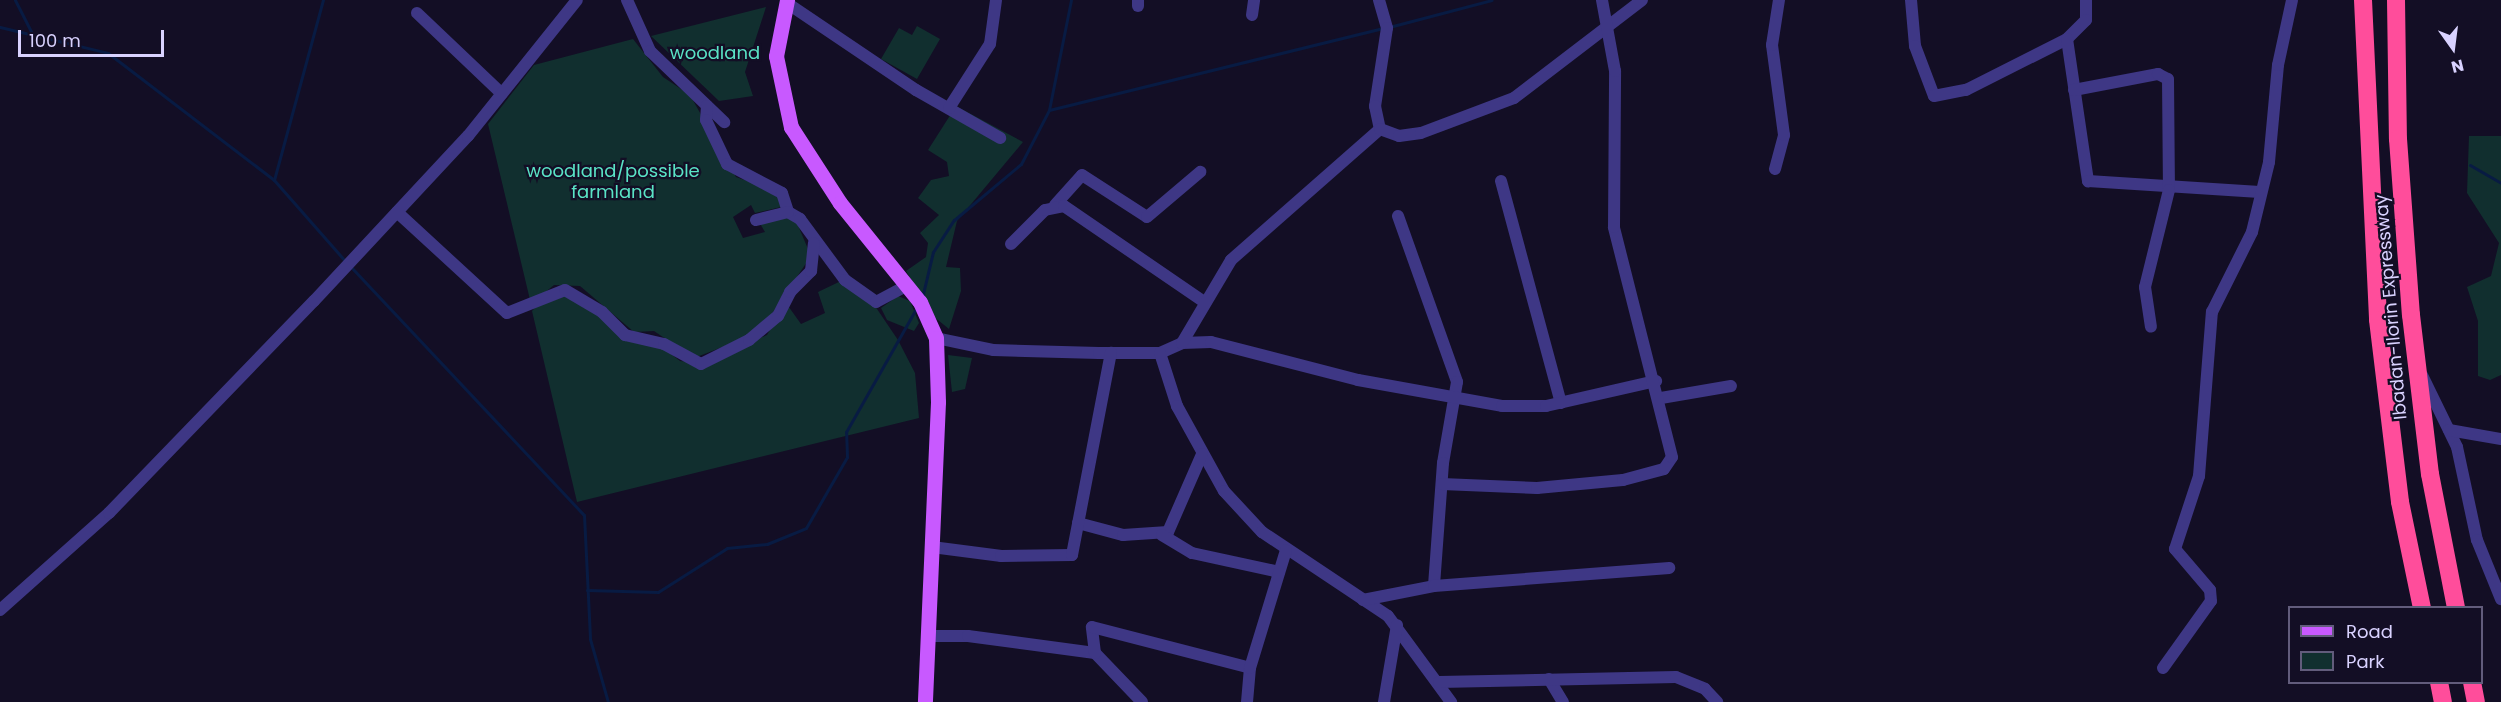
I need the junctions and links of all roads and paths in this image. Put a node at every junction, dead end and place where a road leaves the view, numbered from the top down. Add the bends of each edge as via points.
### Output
1 (577, 0) edge
2 (627, 0) edge
3 (996, 0) edge
4 (1254, 0) edge
5 (1379, 0) edge
6 (1602, 0) edge
7 (1642, 0) edge
8 (1779, 0) edge
9 (1911, 0) edge
10 (2086, 0) edge
11 (2292, 0) edge
12 (2363, 0) edge
13 (2396, 0) edge
14 (787, 1) edge
15 (417, 13) dead end
16 (1252, 15) dead end
17 (1609, 25) junction
18 (2067, 39) junction
19 (2074, 90) junction
20 (502, 93) junction
21 (707, 106) junction
22 (949, 108) junction
23 (724, 122) dead end
24 (1380, 129) junction
25 (1000, 138) dead end
26 (1775, 169) dead end
27 (1200, 172) dead end
28 (1501, 181) dead end
29 (2169, 190) junction
30 (2260, 192) junction
31 (1055, 205) junction
32 (397, 212) junction
33 (788, 212) junction
34 (1398, 216) dead end
35 (756, 220) dead end
36 (814, 243) junction
37 (1011, 244) dead end
38 (906, 286) junction
39 (1203, 301) junction
40 (2151, 327) dead end
41 (936, 338) junction
42 (1182, 343) junction
43 (1111, 353) junction
44 (1160, 353) junction
45 (2416, 362) junction
46 (1656, 381) junction
47 (1731, 386) dead end
48 (1455, 398) junction
49 (1661, 398) junction
50 (1561, 403) junction
51 (2449, 430) junction
52 (2501, 439) edge
53 (1202, 454) junction
54 (1442, 484) junction
55 (1078, 523) junction
56 (1162, 535) junction
57 (932, 547) junction
58 (1286, 550) junction
59 (1669, 568) dead end
60 (1279, 572) junction
61 (1434, 586) junction
62 (2501, 598) edge
63 (1363, 600) junction
64 (2422, 606) edge
65 (2456, 606) edge
66 (0, 610) edge
67 (1397, 625) junction
68 (927, 636) junction
69 (1095, 653) junction
70 (1250, 668) junction
71 (2163, 668) dead end
72 (1549, 679) junction
73 (1439, 682) junction
74 (2439, 684) edge
75 (2472, 684) edge
76 (925, 702) edge
77 (1142, 702) edge
78 (1247, 702) edge
79 (1384, 702) edge
80 (1450, 702) edge
81 (1563, 702) edge
82 (1717, 702) edge
83 (2443, 702) edge
84 (2476, 702) edge

1 - 20 street
2 - 21 street via 650,51
3 - 22 street via 990,44
4 - 16 street
5 - 24 street via 1387,28 1375,106
6 - 17 street
7 - 17 street
8 - 26 street via 1772,45 1784,135
9 - 18 street via 1915,46 1934,96 1966,90
10 - 18 street via 2086,20
11 - 30 street
12 - 64 highway, Ibadan-Ilorin Expressway via 2377,311 2400,502
13 - 45 highway, Ibadan-Ilorin Expressway via 2403,228
14 - 22 street
14 - 38 main road via 776,56 791,127 834,194
15 - 20 street
17 - 24 street via 1526,92 1484,112 1399,136
17 - 46 street via 1615,71 1614,227 1621,270
18 - 19 street
19 - 29 street via 2088,181
19 - 29 street via 2166,75
20 - 32 street
21 - 23 street
21 - 33 street via 706,120 727,164 782,193
22 - 25 street
24 - 39 street via 1254,235
27 - 31 street via 1147,217 1082,175
28 - 50 street
29 - 30 street
29 - 40 street via 2145,287
30 - 71 street via 2252,232 2212,312 2199,476 2175,549 2211,590 2211,601
31 - 37 street
31 - 39 street
32 - 36 street via 507,313 565,290 602,312 625,335 664,344 700,364 749,340 778,316 790,292 811,271
32 - 66 street via 109,513
33 - 35 street
33 - 36 street via 800,219
34 - 48 street via 1454,365
36 - 38 street via 844,280 876,302
38 - 41 main road
39 - 42 street
41 - 43 street via 993,350
41 - 57 main road
42 - 44 street
42 - 48 street via 1232,345 1358,380
43 - 44 street
43 - 55 street
44 - 53 street via 1177,406
45 - 51 street
45 - 65 highway, Ibadan-Ilorin Expressway
46 - 49 street
46 - 50 street
47 - 49 street
48 - 50 street via 1502,406
48 - 54 street
49 - 54 street via 1671,451 1664,469 1644,477 1537,488
51 - 52 street
51 - 62 street via 2477,540
53 - 56 street via 1180,510
53 - 58 street via 1242,512
54 - 61 street
55 - 56 street via 1123,535
55 - 57 street via 1069,557
56 - 60 street via 1192,553
57 - 68 main road
58 - 60 street
58 - 63 street
59 - 61 street
60 - 70 street
61 - 63 street
63 - 67 street
67 - 73 street
67 - 79 street
68 - 69 street via 968,636
68 - 76 main road
69 - 70 street via 1094,627
69 - 77 street
70 - 78 street
72 - 73 street
72 - 81 street
72 - 82 street via 1676,677 1705,689
73 - 80 street
74 - 83 highway
75 - 84 highway

